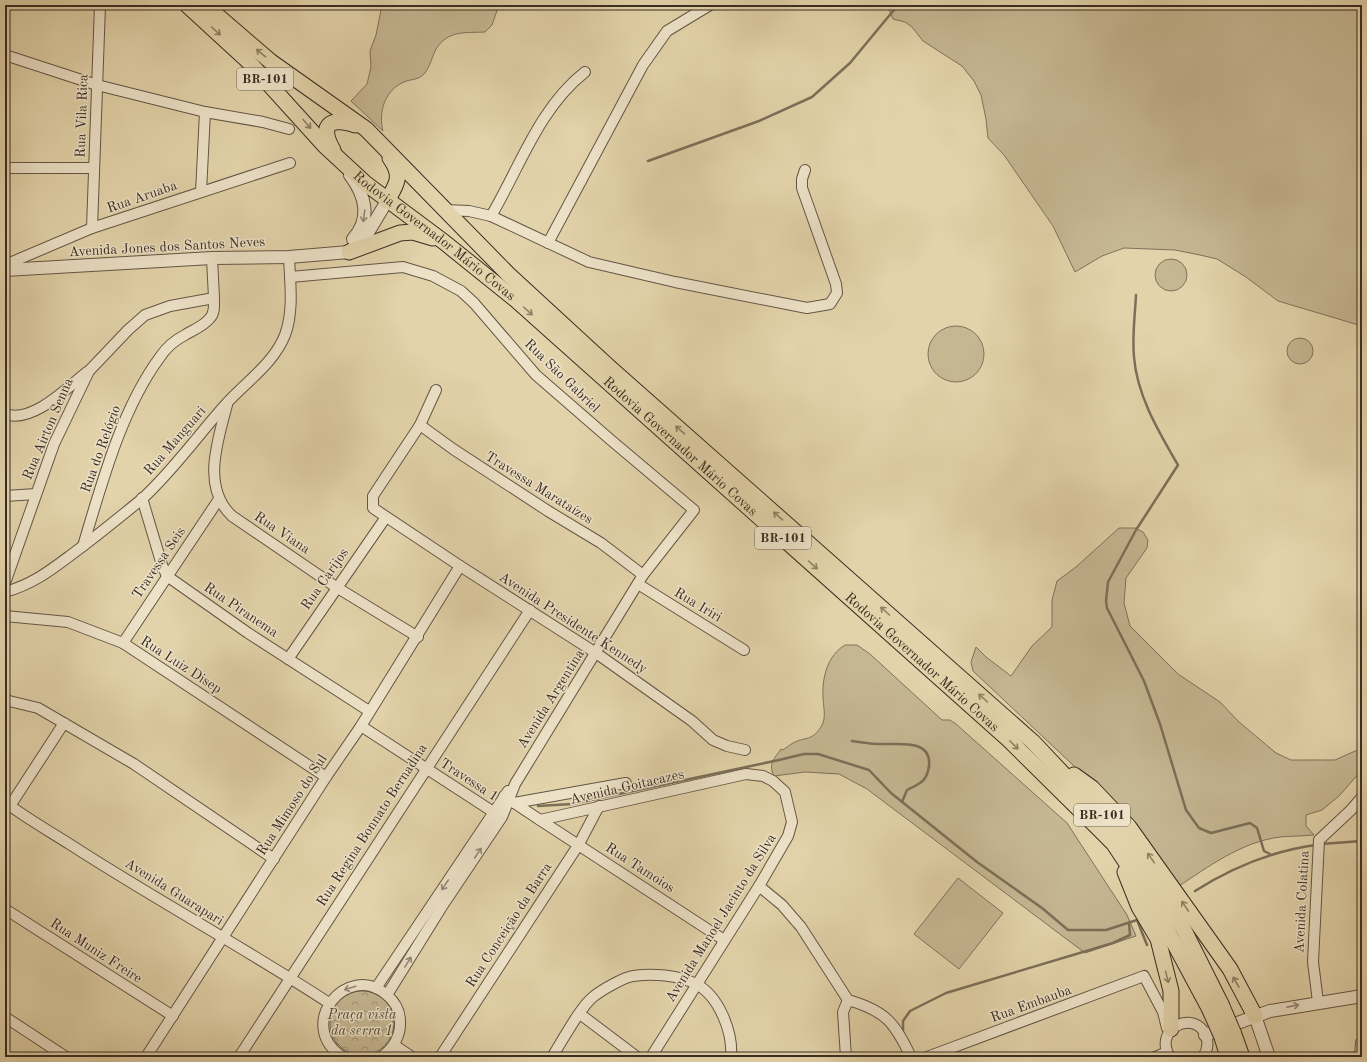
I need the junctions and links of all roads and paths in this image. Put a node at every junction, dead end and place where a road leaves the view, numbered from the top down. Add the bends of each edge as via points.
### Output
1 (100, 5) edge
2 (187, 5) edge
3 (205, 5) edge
4 (710, 5) edge
5 (5, 55) edge
6 (585, 72) dead end
7 (98, 84) junction
8 (205, 112) junction
9 (288, 129) dead end
10 (366, 129) junction
11 (383, 145) junction
12 (337, 158) junction
13 (290, 163) dead end
14 (5, 168) edge
15 (94, 168) junction
16 (805, 170) dead end
17 (201, 192) junction
18 (387, 201) junction
19 (445, 210) junction
20 (491, 216) junction
21 (92, 228) junction
22 (444, 242) junction
23 (548, 243) junction
24 (349, 252) junction
25 (331, 254) junction
26 (289, 257) junction
27 (212, 258) junction
28 (5, 265) edge
29 (5, 270) edge
30 (290, 277) junction
31 (214, 298) junction
32 (89, 371) junction
33 (436, 390) dead end
34 (228, 402) junction
35 (7, 415) edge
36 (420, 424) junction
37 (36, 494) junction
38 (5, 496) edge
39 (142, 498) junction
40 (219, 499) junction
41 (694, 510) joint
42 (386, 517) junction
43 (83, 546) junction
44 (460, 566) junction
45 (643, 575) junction
46 (167, 576) junction
47 (5, 583) edge
48 (638, 584) junction
49 (336, 588) junction
50 (5, 592) edge
51 (530, 610) junction
52 (5, 616) edge
53 (418, 637) junction
54 (123, 643) junction
55 (744, 650) dead end
56 (596, 653) junction
57 (288, 658) junction
58 (5, 700) edge
59 (369, 711) junction
60 (64, 723) junction
61 (361, 726) junction
62 (745, 750) dead end
63 (426, 768) junction
64 (763, 776) joint
65 (326, 777) junction
66 (626, 782) dead end
67 (1362, 797) edge
68 (509, 800) junction
69 (7, 804) edge
70 (599, 806) junction
71 (1362, 809) edge
72 (1351, 810) junction
73 (497, 815) junction
74 (540, 820) junction
75 (579, 844) junction
76 (274, 859) junction
77 (759, 886) junction
78 (1157, 898) junction
79 (5, 909) edge
80 (1177, 930) junction
81 (221, 938) junction
82 (724, 940) junction
83 (290, 977) junction
84 (696, 984) junction
85 (376, 988) junction
86 (387, 995) junction
87 (1362, 996) edge
88 (848, 1000) junction
89 (1318, 1002) junction
90 (329, 1003) junction
91 (580, 1014) junction
92 (173, 1016) junction
93 (1255, 1016) junction
94 (5, 1017) edge
95 (1170, 1031) junction
96 (1206, 1034) junction
97 (1227, 1035) junction
98 (1362, 1043) edge
99 (394, 1045) junction
100 (337, 1055) edge
101 (1168, 1055) edge
102 (66, 1057) edge
103 (146, 1057) edge
104 (239, 1057) edge
105 (381, 1057) edge
106 (412, 1057) edge
107 (440, 1057) edge
108 (552, 1057) edge
109 (637, 1057) edge
110 (651, 1057) edge
111 (731, 1057) edge
112 (846, 1057) edge
113 (911, 1057) edge
114 (927, 1057) edge
115 (1155, 1057) edge
116 (1203, 1057) edge
117 (1228, 1057) edge
118 (1242, 1057) edge
119 (1269, 1057) edge
120 (1361, 1057) edge

1 - 7 street, Rua Vila Rica
2 -> 12 main road, Rodovia Governador Mário Covas / BR-101 via 248,61
10 -> 3 main road, Rodovia Governador Mário Covas / BR-101 via 270,61
4 - 23 street via 667,31 643,65
5 - 7 street
6 - 20 street via 555,101
7 - 8 street
7 - 15 street, Rua Vila Rica
8 - 9 street
8 - 17 street
10 - 11 main road, Rodovia Governador Mário Covas / BR-101
10 - 12 main road via 338,121 332,122 328,126 326,136
11 - 18 main road via 398,176 398,181
11 - 19 main road, Rodovia Governador Mário Covas / BR-101
12 - 18 main road, Rodovia Governador Mário Covas / BR-101
12 -> 25 street, Avenida Jones dos Santos Neves via 361,192 365,212 358,233 346,246
13 - 17 street, Rua Aruaba
14 - 15 street
15 - 21 street, Rua Vila Rica
16 - 23 street via 802,188 836,284 837,293 830,304 807,308 675,282 589,262
17 - 21 street, Rua Aruaba
18 - 22 main road, Rodovia Governador Mário Covas / BR-101
18 - 24 street via 366,236
19 - 20 street via 469,211
78 -> 19 main road, Rodovia Governador Mário Covas / BR-101 via 1115,828 1033,742 609,367 508,274
20 - 23 street
21 - 28 street, Rua Aruaba
22 - 24 main road via 413,232 400,233
22 -> 78 main road, Rodovia Governador Mário Covas / BR-101 via 516,300 1009,740 1114,844
24 - 25 street, Avenida Jones dos Santos Neves
25 - 26 street, Avenida Jones dos Santos Neves
26 - 27 street, Avenida Jones dos Santos Neves
26 - 30 street, Rua Manguari
27 - 29 street, Avenida Jones dos Santos Neves
27 - 31 street, Rua do Relógio
30 - 34 street, Rua Manguari via 290,317 285,336 262,368
30 - 41 street, Rua São Gabriel via 403,267 433,276 461,291 536,375
31 - 32 street, Rua Airton Senna via 170,306 145,315
31 - 43 street, Rua do Relógio via 214,312 210,319 166,350 132,405 119,435
32 - 35 street via 36,410 26,414
32 - 37 street, Rua Airton Senna via 54,444
33 - 36 street
34 - 39 street, Rua Manguari via 172,468
34 - 40 street, Rua Viana via 215,455 214,472
36 - 42 street, Avenida Presidente Kennedy via 373,496 373,508
36 - 45 street, Travessa Marataízes via 453,449 601,543
37 - 38 street
37 - 47 street, Rua Airton Senna
39 - 43 street, Rua Manguari
39 - 46 street
40 - 46 street, Travessa Seis
40 - 49 street, Rua Viana via 232,516
41 - 45 street, Avenida Argentina
42 - 44 street, Avenida Presidente Kennedy
42 - 49 street, Rua Carijos
43 - 50 street, Rua Manguari via 31,583
44 - 51 street, Avenida Presidente Kennedy
44 - 53 street, Rua Mimoso do Sul
45 - 48 street, Avenida Argentina
46 - 54 street, Travessa Seis
46 - 57 street, Rua Piranema
48 - 55 street, Rua Iriri
48 - 56 street, Avenida Argentina
49 - 53 street, Rua Viana
49 - 57 street, Rua Carijos
51 - 56 street, Avenida Presidente Kennedy
51 - 63 street, Rua Regina Bonnato Bernadina
52 - 54 street, Rua Luiz Disep via 68,622
53 - 59 street, Rua Mimoso do Sul
54 - 65 street, Rua Luiz Disep
56 - 62 street, Avenida Presidente Kennedy via 692,721 713,740
56 - 68 street, Avenida Argentina via 515,784
57 - 59 street, Rua Piranema
58 - 60 street via 38,708
59 - 61 street, Rua Mimoso do Sul
60 - 69 street
60 - 76 street via 134,764
61 - 63 street, Travessa 1
61 - 65 street, Rua Mimoso do Sul
63 - 73 street, Travessa 1
63 - 83 street, Rua Regina Bonnato Bernadina
64 - 70 street, Avenida Goitacazes via 746,774
64 - 77 street, Avenida Manoel Jacinto da Silva via 774,781 785,792 792,822 788,836
65 - 76 street, Rua Mimoso do Sul
66 - 68 street
67 - 72 street, Avenida Colatina
68 - 73 street, Avenida Argentina
68 - 74 street
69 - 81 street, Avenida Guarapari
70 - 74 street, Avenida Goitacazes
70 - 75 street, Rua Conceição da Barra
71 - 72 street
72 - 89 street, Avenida Colatina via 1319,840 1313,962
73 -> 85 street, Avenida Argentina
86 -> 73 street, Avenida Argentina
74 - 75 street, Rua Tamoios
75 - 82 street, Rua Tamoios
75 - 107 street, Rua Conceição da Barra
76 - 81 street, Rua Mimoso do Sul
77 - 82 street, Avenida Manoel Jacinto da Silva
77 - 88 street via 782,905 801,927
78 - 80 main road, Rodovia Governador Mário Covas / BR-101
78 - 80 main road
79 - 92 street, Rua Muniz Freire
93 -> 80 main road via 1230,969
80 -> 95 main road
80 - 97 main road, Rodovia Governador Mário Covas / BR-101, bridge
81 - 83 street, Avenida Guarapari
81 - 92 street, Rua Mimoso do Sul
82 - 84 street, Avenida Manoel Jacinto da Silva
83 - 90 street, Avenida Guarapari
83 - 104 street, Rua Regina Bonnato Bernadina
84 - 91 street via 661,976 632,976 592,997
84 - 110 street, Avenida Manoel Jacinto da Silva
84 - 111 street via 722,1014 732,1046
85 - 86 street
85 -> 90 street via 352,986 339,993
86 - 99 street via 395,1004 400,1018 400,1032
87 - 89 street
88 - 112 street via 843,1012
88 - 113 street via 870,1006 887,1018
93 -> 89 street
90 - 100 street via 324,1016 324,1030 328,1043
91 - 108 street
91 - 109 street
92 - 103 street, Rua Mimoso do Sul
93 - 96 street
93 - 119 street
94 - 102 street
95 - 96 street via 1180,1024 1190,1023
95 - 101 street via 1166,1043
95 - 114 street, Rua Embauba via 1144,976
96 - 116 street via 1208,1044
97 - 117 main road, Rodovia Governador Mário Covas / BR-101
97 - 118 main road, Rodovia Governador Mário Covas / BR-101
98 - 120 street
99 - 105 street
99 - 106 street
101 - 115 street

